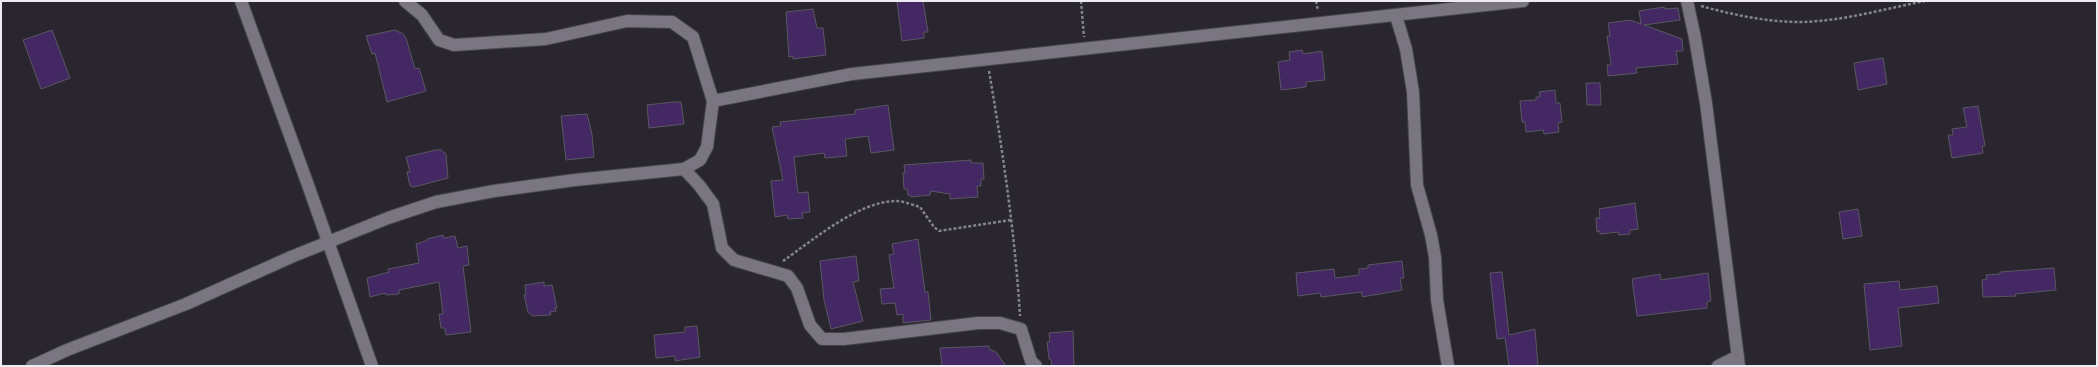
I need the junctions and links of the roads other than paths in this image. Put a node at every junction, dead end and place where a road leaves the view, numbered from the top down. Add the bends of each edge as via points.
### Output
1 (240, 1) edge
2 (405, 1) edge
3 (1523, 1) edge
4 (1687, 1) edge
5 (1396, 16) junction
6 (713, 101) junction
7 (684, 169) junction
8 (328, 243) junction
9 (1739, 361) edge
10 (32, 366) edge
11 (372, 366) edge
12 (1036, 366) edge
13 (1448, 366) edge
14 (1718, 366) edge

1 - 8 street
2 - 6 street via 422,15 439,40 454,45 546,38 627,21 672,22 692,36
3 - 5 street
4 - 9 street via 1696,38 1706,103
5 - 6 street via 1320,22 852,74
5 - 13 street via 1406,49 1413,92 1417,185 1435,257 1437,300
6 - 7 street via 707,147 700,160
7 - 8 street via 575,180 436,202 388,218
7 - 12 street via 713,204 722,248 734,260 788,276 797,288 810,326 822,339 880,336 978,323 1000,323 1021,329 1031,360
8 - 10 street
8 - 11 street
9 - 14 street

